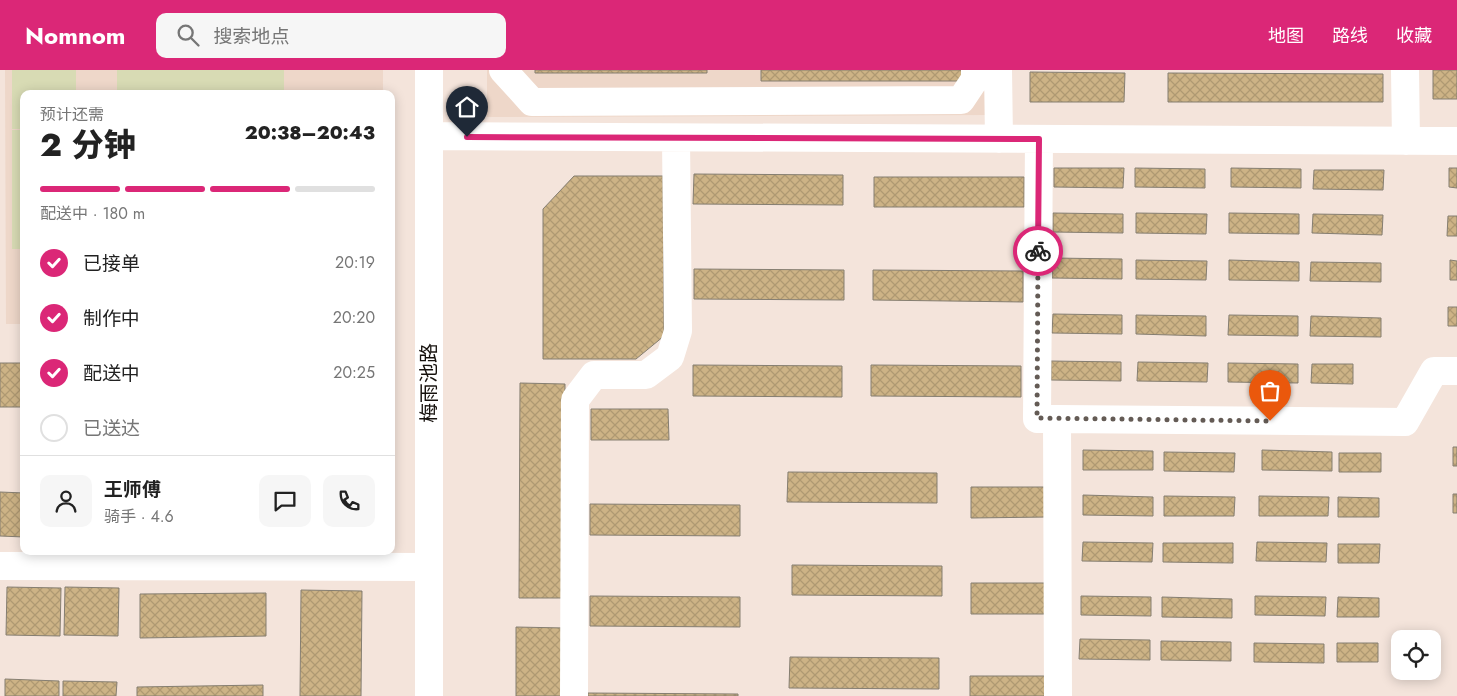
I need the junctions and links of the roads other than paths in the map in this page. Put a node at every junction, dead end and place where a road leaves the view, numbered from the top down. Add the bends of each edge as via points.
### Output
1 (429, 70) edge
2 (503, 70) edge
3 (975, 70) edge
4 (998, 70) edge
5 (1405, 70) edge
6 (429, 136) junction
7 (676, 138) junction
8 (999, 139) junction
9 (1039, 139) junction
10 (1406, 141) junction
11 (1457, 141) edge
12 (1457, 371) edge
13 (1057, 419) junction
14 (0, 566) edge
15 (429, 567) junction
16 (429, 696) edge
17 (574, 696) edge
18 (1058, 696) edge

1 - 6 street, 梅雨池路
2 - 3 street via 532,102 961,100 975,79
4 - 8 street
5 - 10 street
6 - 7 street
6 - 15 street, 梅雨池路
7 - 8 street
7 - 17 street via 678,331 670,357 646,375 594,375 575,400
8 - 9 street
9 - 10 street
9 - 13 street via 1037,418
10 - 11 street
12 - 13 street via 1434,371 1405,422
13 - 18 street
14 - 15 street
15 - 16 street, 梅雨池路

